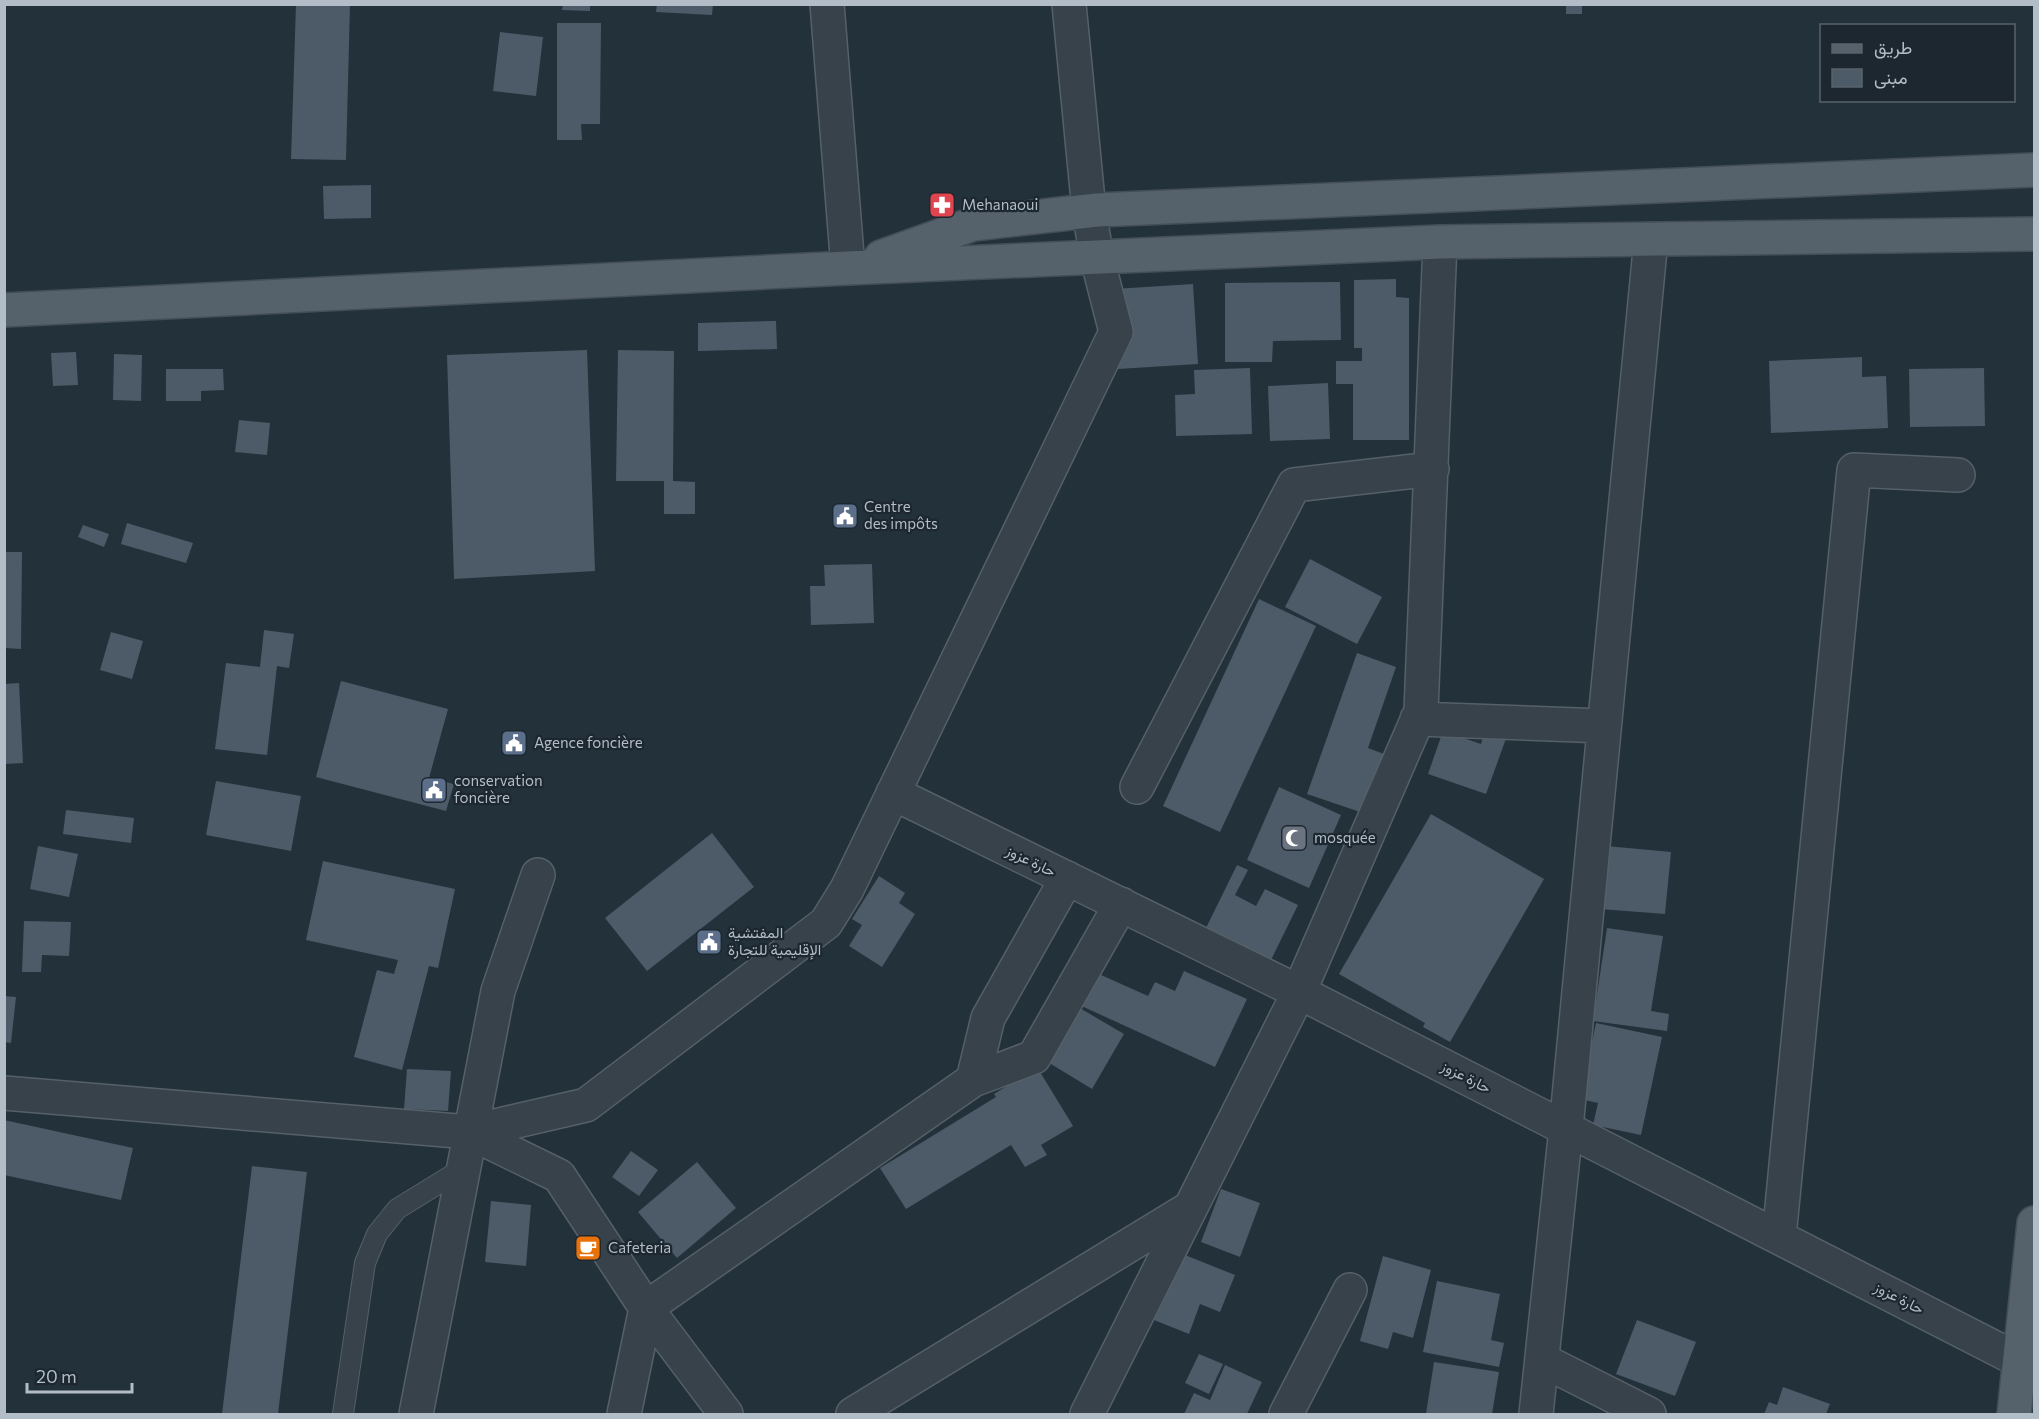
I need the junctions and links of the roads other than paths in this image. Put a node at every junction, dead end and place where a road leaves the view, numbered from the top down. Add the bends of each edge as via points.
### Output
1 (826, 4) edge
2 (1069, 4) edge
3 (2034, 170) edge
4 (1089, 210) junction
5 (2034, 234) edge
6 (1651, 240) junction
7 (1440, 242) junction
8 (1097, 258) junction
9 (848, 268) junction
10 (4, 310) edge
11 (1432, 470) junction
12 (1958, 475) dead end
13 (1417, 719) junction
14 (1604, 726) junction
15 (1137, 787) dead end
16 (893, 793) junction
17 (538, 874) dead end
18 (1067, 879) junction
19 (1121, 904) junction
20 (1299, 992) junction
21 (973, 1080) junction
22 (4, 1093) edge
23 (1566, 1128) junction
24 (469, 1132) junction
25 (462, 1169) junction
26 (1190, 1208) junction
27 (2034, 1223) edge
28 (1779, 1237) junction
29 (1350, 1290) dead end
30 (646, 1308) junction
31 (1542, 1360) junction
32 (2027, 1364) edge
33 (343, 1414) edge
34 (416, 1414) edge
35 (624, 1414) edge
36 (726, 1414) edge
37 (853, 1414) edge
38 (1087, 1414) edge
39 (1286, 1414) edge
40 (1536, 1414) edge
41 (1648, 1414) edge
42 (2014, 1414) edge

1 - 9 street
2 - 4 street
3 - 4 main road
4 - 8 street
4 - 9 main road via 973,224
5 - 6 main road
6 - 7 main road
6 - 14 street
7 - 8 main road
7 - 11 street
8 - 9 main road
8 - 16 street via 1116,332
9 - 10 main road
11 - 13 street via 1421,711
11 - 15 street via 1293,485
12 - 28 street via 1854,471
13 - 14 street
13 - 20 street
14 - 23 street
16 - 18 street, حارة عزوز
16 - 24 street via 847,889 826,923 586,1106
17 - 24 street via 498,991
18 - 19 street, حارة عزوز
18 - 21 street via 988,1018
19 - 20 street, حارة عزوز
19 - 21 street via 1034,1057
20 - 23 street, حارة عزوز
20 - 26 street
21 - 30 street
22 - 24 street
23 - 28 street, حارة عزوز
23 - 31 street
24 - 25 street
24 - 30 street via 558,1176
25 - 33 lane via 397,1209 376,1234 364,1263
25 - 34 street
26 - 37 street
26 - 38 street
27 - 32 main road
28 - 32 street, حارة عزوز
29 - 39 street
30 - 35 street
30 - 36 street
31 - 40 street
31 - 41 street
32 - 42 main road

